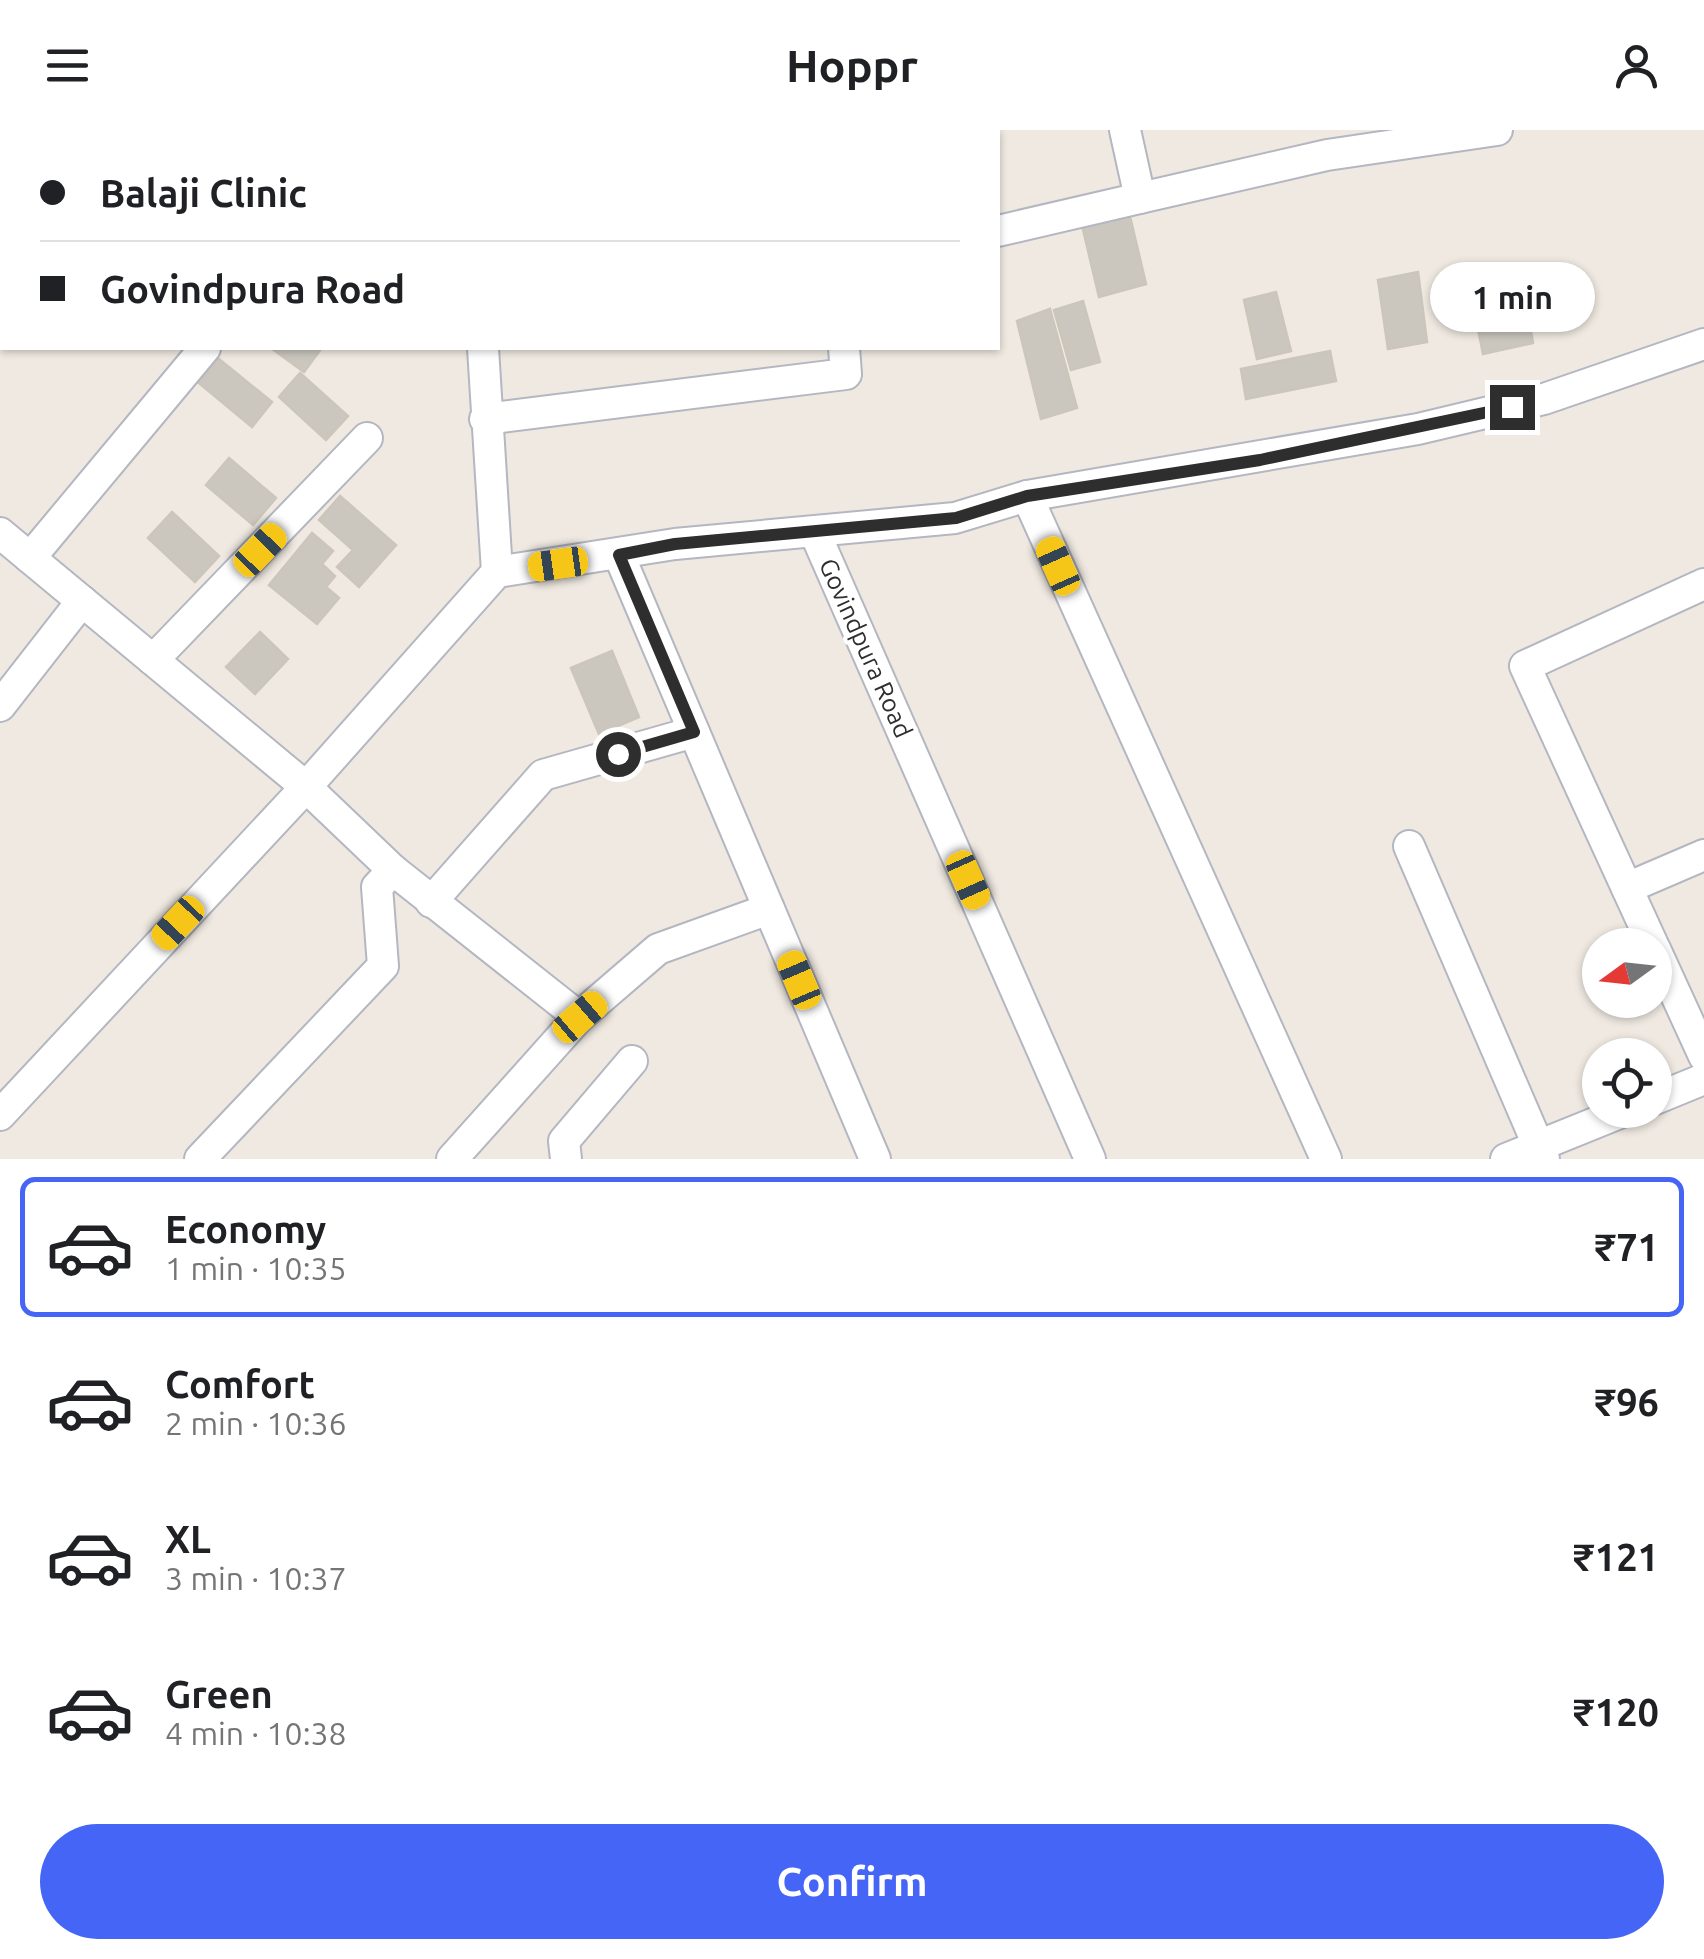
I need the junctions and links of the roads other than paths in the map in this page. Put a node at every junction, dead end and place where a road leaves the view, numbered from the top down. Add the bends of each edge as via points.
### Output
1 (1125, 130) edge
2 (1497, 130) edge
3 (1140, 198) junction
4 (1000, 231) edge
5 (1704, 344) edge
6 (202, 350) edge
7 (482, 350) edge
8 (844, 350) edge
9 (485, 418) junction
10 (367, 438) dead end
11 (1027, 496) junction
12 (0, 533) edge
13 (815, 533) junction
14 (619, 555) junction
15 (30, 558) junction
16 (497, 572) junction
17 (1704, 584) edge
18 (82, 601) junction
19 (153, 660) junction
20 (0, 706) edge
21 (694, 732) junction
22 (306, 786) junction
23 (1410, 846) dead end
24 (1704, 854) edge
25 (393, 870) junction
26 (1627, 888) junction
27 (431, 902) junction
28 (769, 909) junction
29 (1645, 928) edge
30 (1672, 986) edge
31 (580, 1017) junction
32 (1704, 1056) edge
33 (632, 1061) dead end
34 (1704, 1078) edge
35 (1672, 1091) edge
36 (0, 1115) edge
37 (1590, 1128) edge
38 (1541, 1152) edge
39 (200, 1159) edge
40 (452, 1159) edge
41 (566, 1159) edge
42 (875, 1159) edge
43 (1090, 1159) edge
44 (1326, 1159) edge
45 (1506, 1159) edge

1 - 3 street
2 - 3 street via 1327,156
3 - 4 street
5 - 11 street, Govindpura Road via 1544,399 1418,429
6 - 15 street
7 - 9 street
8 - 9 street via 846,374
9 - 16 street
10 - 19 street
11 - 13 street, Govindpura Road via 956,518
11 - 44 street
12 - 15 street
13 - 14 street
13 - 43 street, Govindpura Road
14 - 16 street
14 - 21 street
15 - 18 street
16 - 22 street
17 - 26 street via 1524,666
18 - 19 street
18 - 20 street
19 - 22 street
21 - 27 street via 543,776
21 - 28 street
22 - 25 street
22 - 36 street
23 - 38 street
24 - 26 street
25 - 27 street
25 - 39 street via 377,887 382,966
26 - 29 street
27 - 31 street
28 - 31 street via 658,948
28 - 42 street
30 - 32 street
31 - 40 street
33 - 41 street via 564,1141
34 - 35 street
37 - 38 street
38 - 45 street

